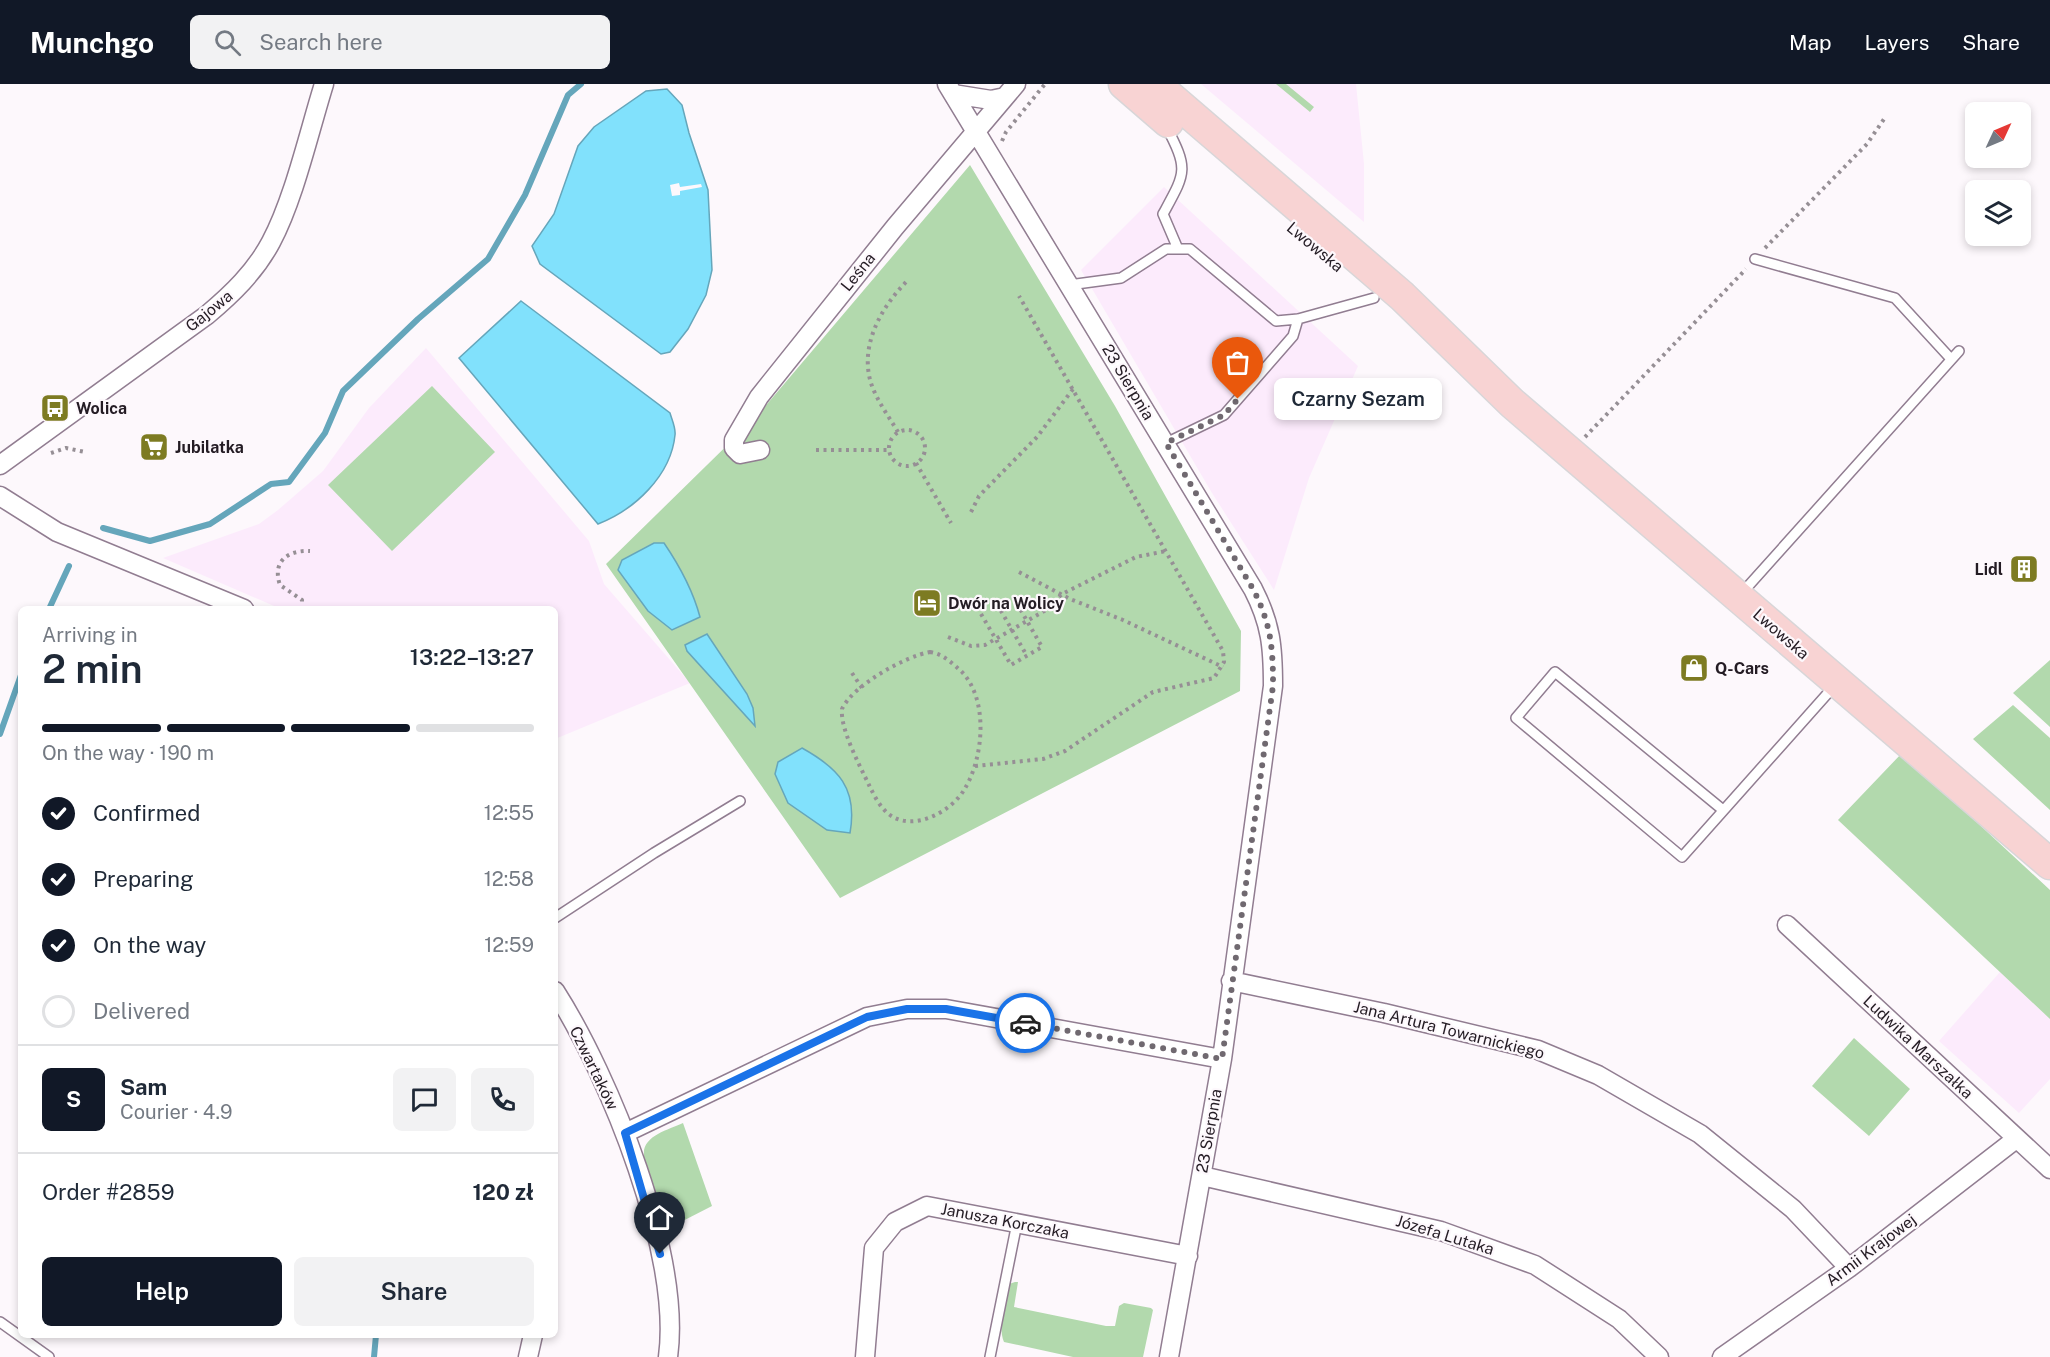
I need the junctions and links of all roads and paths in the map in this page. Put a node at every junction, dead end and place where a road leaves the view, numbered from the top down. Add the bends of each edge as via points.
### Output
1 (324, 84) edge
2 (1045, 84) edge
3 (1124, 84) edge
4 (1155, 84) edge
5 (950, 89) edge
6 (1010, 90) edge
7 (1161, 116) junction
8 (1884, 119) dead end
9 (975, 134) junction
10 (1000, 145) dead end
11 (1178, 249) junction
12 (1755, 259) junction
13 (908, 280) dead end
14 (1069, 285) junction
15 (1019, 296) dead end
16 (1374, 298) junction
17 (1298, 319) junction
18 (1959, 351) dead end
19 (1951, 359) junction
20 (1072, 389) junction
21 (1512, 403) junction
22 (898, 432) junction
23 (1166, 443) junction
24 (760, 450) dead end
25 (816, 450) dead end
26 (889, 450) junction
27 (85, 452) dead end
28 (1570, 453) junction
29 (48, 454) dead end
30 (916, 463) junction
31 (0, 465) edge
32 (0, 496) edge
33 (971, 512) dead end
34 (951, 523) dead end
35 (309, 551) dead end
36 (1166, 551) junction
37 (1019, 572) dead end
38 (1062, 594) junction
39 (1012, 595) dead end
40 (1739, 597) junction
41 (997, 604) dead end
42 (237, 606) edge
43 (302, 606) edge
44 (981, 614) dead end
45 (1027, 621) junction
46 (1012, 630) junction
47 (948, 637) dead end
48 (996, 639) junction
49 (1027, 656) junction
50 (1223, 667) junction
51 (852, 673) dead end
52 (1838, 682) junction
53 (862, 688) junction
54 (975, 766) junction
55 (741, 801) dead end
56 (1723, 810) junction
57 (2050, 864) edge
58 (558, 916) edge
59 (1787, 925) dead end
60 (1231, 981) junction
61 (558, 996) edge
62 (1222, 1059) junction
63 (625, 1133) junction
64 (2016, 1139) junction
65 (2050, 1169) edge
66 (1202, 1176) junction
67 (1017, 1224) junction
68 (1188, 1256) junction
69 (1849, 1268) junction
70 (0, 1322) edge
71 (18, 1335) edge
72 (22, 1338) edge
73 (532, 1338) edge
74 (49, 1357) edge
75 (528, 1357) edge
76 (668, 1357) edge
77 (865, 1357) edge
78 (990, 1357) edge
79 (1169, 1357) edge
80 (1659, 1357) edge
81 (1722, 1357) edge

1 - 31 street, Gajowa via 272,241 234,292
2 - 10 path
3 - 7 main road, Lwowska
4 - 21 main road, Lwowska via 1402,296
5 - 6 street, 23 Sierpnia via 991,100
5 - 9 street, 23 Sierpnia
6 - 9 street, Leśna
7 - 11 lane via 1184,164 1182,181 1163,214
7 - 16 main road, Lwowska
8 - 12 path via 1867,144
9 - 14 street, 23 Sierpnia
9 - 24 street, Leśna via 759,397 734,440 734,448 740,454
11 - 14 lane via 1166,249 1121,278
11 - 17 lane via 1190,249 1276,321
12 - 19 lane via 1895,298
12 - 28 path
13 - 22 path via 885,307 867,361 872,386
14 - 23 street, 23 Sierpnia
15 - 20 path
16 - 17 lane
16 - 21 main road, Lwowska
17 - 23 lane via 1293,336 1224,415
18 - 19 lane
19 - 40 lane
20 - 33 path via 1037,437 978,496
20 - 36 path
21 - 28 main road, Lwowska
22 - 26 path via 890,441
22 - 30 path via 915,431 924,440 925,452
23 - 60 street, 23 Sierpnia via 1253,589 1273,641 1273,686
25 - 26 path
26 - 30 path via 901,465
27 - 29 path via 66,448
28 - 40 main road, Lwowska
30 - 34 path
32 - 42 street via 37,521 82,542
35 - 43 path via 290,553 277,569 280,585 302,600
36 - 38 path via 1136,557
36 - 50 path via 1223,651
37 - 38 path
38 - 45 path
38 - 50 path
39 - 45 path
40 - 52 main road, Lwowska
41 - 46 path
44 - 48 path
45 - 46 path
45 - 49 path via 1042,647
46 - 48 path
46 - 49 path
47 - 48 path via 971,646
48 - 49 path via 1011,665
50 - 54 path via 1207,681 1153,692 1065,751 1043,759
51 - 53 path
52 - 56 lane
52 - 57 main road, Lwowska
53 - 54 path via 921,654 930,652 943,657 966,677 980,703
53 - 54 path via 844,703 841,715 863,772 888,814 905,821 929,818 957,800
55 - 58 lane
56 - 56 lane via 1682,857 1516,718 1555,672
59 - 64 street, Ludwika Marszałka
60 - 62 street, 23 Sierpnia
60 - 69 street, Jana Artura Towarnickiego via 1538,1050 1598,1075 1725,1153 1793,1209
61 - 63 street, Czwartaków via 590,1053
62 - 63 street via 946,1009 907,1009 867,1017
62 - 66 street, 23 Sierpnia
63 - 76 street, Czwartaków via 665,1273
64 - 65 street, Ludwika Marszałka
64 - 69 street, Armii Krajowej
66 - 68 street, 23 Sierpnia
66 - 80 street, Józefa Lutaka via 1441,1231 1535,1265 1619,1320
67 - 68 street, Janusza Korczaka
67 - 77 street, Janusza Korczaka via 927,1206 895,1222 874,1248
67 - 78 lane
68 - 79 street, 23 Sierpnia
69 - 81 street, Armii Krajowej
70 - 71 lane
72 - 74 lane
73 - 75 street

